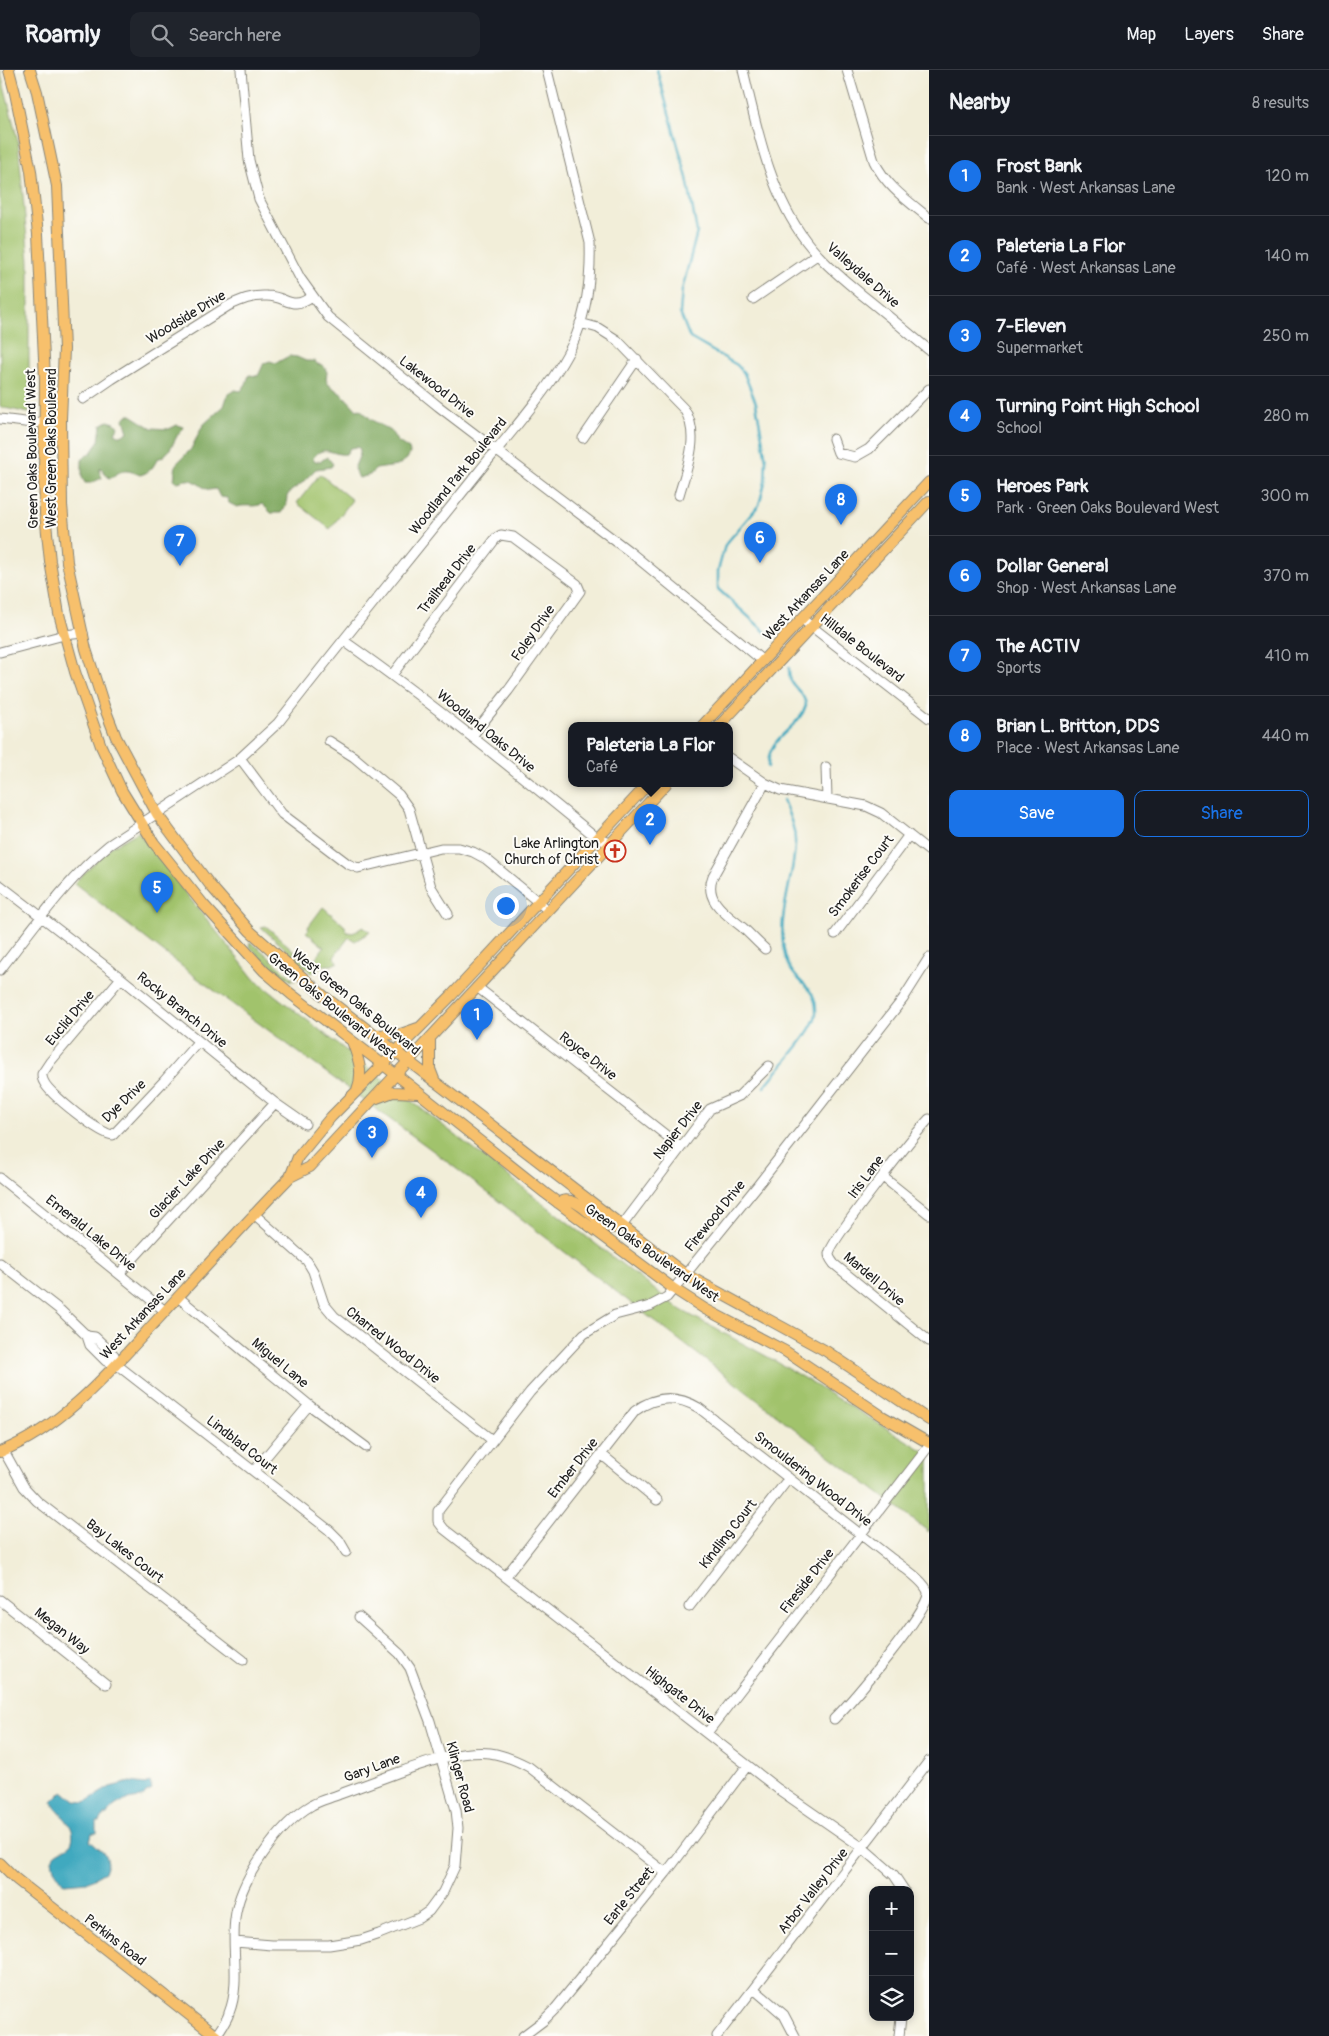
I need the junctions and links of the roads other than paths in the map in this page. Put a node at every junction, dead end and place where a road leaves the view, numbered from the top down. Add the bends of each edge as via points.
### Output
1 (8, 70) edge
2 (30, 70) edge
3 (241, 70) edge
4 (547, 70) edge
5 (743, 70) edge
6 (847, 70) edge
7 (929, 218) edge
8 (817, 255) junction
9 (312, 296) junction
10 (753, 299) dead end
11 (580, 323) junction
12 (929, 350) edge
13 (637, 359) junction
14 (929, 388) edge
15 (83, 399) dead end
16 (0, 419) edge
17 (61, 419) junction
18 (44, 423) junction
19 (583, 438) dead end
20 (833, 439) dead end
21 (496, 450) junction
22 (929, 482) edge
23 (679, 496) dead end
24 (929, 501) edge
25 (536, 554) joint
26 (802, 619) junction
27 (812, 626) junction
28 (82, 633) junction
29 (64, 635) junction
30 (344, 640) junction
31 (0, 652) edge
32 (763, 661) junction
33 (392, 675) junction
34 (929, 718) edge
35 (706, 722) edge
36 (723, 722) edge
37 (472, 736) junction
38 (329, 741) dead end
39 (240, 758) junction
40 (733, 761) edge
41 (826, 767) dead end
42 (765, 783) junction
43 (645, 787) edge
44 (663, 787) edge
45 (827, 799) junction
46 (158, 814) junction
47 (141, 823) junction
48 (909, 835) junction
49 (597, 838) junction
50 (610, 843) junction
51 (929, 851) edge
52 (421, 853) junction
53 (0, 885) edge
54 (538, 901) junction
55 (548, 910) junction
56 (448, 914) dead end
57 (41, 917) junction
58 (250, 931) junction
59 (835, 934) dead end
60 (503, 940) junction
61 (236, 942) junction
62 (512, 949) junction
63 (765, 949) dead end
64 (929, 958) edge
65 (0, 970) edge
66 (121, 978) junction
67 (478, 987) junction
68 (419, 1028) junction
69 (374, 1036) junction
70 (430, 1039) junction
71 (351, 1040) junction
72 (198, 1042) junction
73 (396, 1053) junction
74 (408, 1062) junction
75 (383, 1065) junction
76 (769, 1066) dead end
77 (395, 1074) junction
78 (42, 1077) joint
79 (435, 1083) junction
80 (356, 1092) junction
81 (420, 1094) junction
82 (369, 1102) junction
83 (275, 1103) junction
84 (929, 1119) edge
85 (305, 1124) dead end
86 (681, 1147) junction
87 (290, 1177) junction
88 (883, 1177) junction
89 (0, 1178) edge
90 (558, 1203) junction
91 (254, 1214) junction
92 (929, 1214) edge
93 (621, 1227) junction
94 (829, 1254) joint
95 (0, 1263) edge
96 (120, 1273) junction
97 (685, 1274) junction
98 (674, 1289) junction
99 (178, 1297) junction
100 (165, 1311) junction
101 (929, 1341) edge
102 (116, 1364) junction
103 (674, 1398) joint
104 (309, 1405) junction
105 (929, 1420) edge
106 (492, 1440) junction
107 (929, 1444) edge
108 (366, 1447) dead end
109 (2, 1451) edge
110 (601, 1454) junction
111 (254, 1471) junction
112 (789, 1478) junction
113 (657, 1500) dead end
114 (438, 1522) joint
115 (861, 1534) junction
116 (346, 1552) dead end
117 (506, 1576) junction
118 (928, 1592) edge
119 (0, 1600) edge
120 (689, 1608) dead end
121 (359, 1617) dead end
122 (243, 1660) dead end
123 (106, 1684) dead end
124 (834, 1719) dead end
125 (707, 1733) junction
126 (442, 1760) junction
127 (929, 1761) edge
128 (748, 1766) junction
129 (863, 1848) junction
130 (0, 1863) edge
131 (666, 1873) junction
132 (901, 1886) edge
133 (235, 1942) junction
134 (754, 1989) junction
135 (901, 2021) edge
136 (216, 2036) edge
137 (523, 2036) edge
138 (717, 2036) edge
139 (796, 2036) edge
140 (899, 2036) edge

1 - 18 main road, Green Oaks Boulevard West via 31,172 38,234
2 - 17 main road, West Green Oaks Boulevard via 57,186 64,349
3 - 9 street, Lakewood Drive via 249,160 255,186 264,212
4 - 11 street, Woodland Park Boulevard via 590,243 588,292
5 - 8 street, Valleydale Drive via 760,141 776,185 801,233
6 - 7 street via 879,171 894,189
8 - 10 street
8 - 12 street, Valleydale Drive
9 - 15 street, Woodside Drive via 303,303 269,296 247,297
9 - 21 street, Lakewood Drive via 328,317
11 - 13 street via 606,332
11 - 21 street, Woodland Park Boulevard via 554,375
13 - 19 street
13 - 23 street via 689,416 693,437
14 - 20 street via 869,449 855,457 838,453
16 - 18 street
17 - 18 street
17 - 28 main road, West Green Oaks Boulevard via 62,505 68,562
18 - 29 main road, Green Oaks Boulevard West via 49,551
21 - 30 street, Woodland Park Boulevard
21 - 32 street, Lakewood Drive via 630,552
22 - 26 main road, West Arkansas Lane
24 - 27 main road, West Arkansas Lane
25 - 33 street, Trailhead Drive via 513,537 501,535 496,538
25 - 37 street, Foley Drive via 577,584 580,592
26 - 27 street, Hilldale Boulevard
26 - 32 main road, West Arkansas Lane
27 - 34 street, Hilldale Boulevard
27 - 36 main road, West Arkansas Lane
28 - 29 street
28 - 46 main road, West Green Oaks Boulevard via 116,737
29 - 31 street
29 - 47 main road, Green Oaks Boulevard West via 101,746
30 - 33 street, Woodland Oaks Drive
30 - 39 street, Woodland Park Boulevard via 278,723
32 - 35 main road, West Arkansas Lane
33 - 37 street, Woodland Oaks Drive
37 - 49 street, Woodland Oaks Drive
38 - 52 street via 400,795 409,809
39 - 46 street, Woodland Park Boulevard
39 - 52 street via 282,814 348,864 358,868
40 - 42 street
41 - 45 street
42 - 45 street via 780,790
42 - 63 street via 710,882 715,904
43 - 49 main road, West Arkansas Lane
44 - 50 main road, West Arkansas Lane
45 - 48 street via 866,806 881,813
46 - 47 street, Woodland Park Boulevard
46 - 58 main road, West Green Oaks Boulevard via 210,886
47 - 57 street, Woodland Park Boulevard via 89,861
47 - 61 main road, Green Oaks Boulevard West via 179,877
48 - 51 street
48 - 59 street, Smokerise Court
49 - 50 street, Woodland Oaks Drive
49 - 54 main road, West Arkansas Lane
50 - 55 main road, West Arkansas Lane
52 - 54 street via 442,848 473,852
52 - 56 street via 431,887
53 - 57 street, Rocky Branch Drive
54 - 55 street
54 - 60 main road, West Arkansas Lane
55 - 62 main road, West Arkansas Lane
57 - 65 street, Woodland Park Boulevard
57 - 66 street, Rocky Branch Drive
58 - 61 main road
58 - 69 main road, West Green Oaks Boulevard
60 - 62 main road
60 - 68 main road, West Arkansas Lane
61 - 71 main road, Green Oaks Boulevard West via 264,971
62 - 67 main road, West Arkansas Lane
64 - 97 street, Firewood Drive via 903,999
66 - 72 street, Rocky Branch Drive
66 - 78 street, Euclid Drive via 50,1062
67 - 70 main road, West Arkansas Lane
67 - 86 street, Royce Drive
68 - 69 main road via 402,1034
68 - 73 main road, West Arkansas Lane
69 - 73 main road, West Green Oaks Boulevard
70 - 74 main road, West Arkansas Lane
70 - 79 main road via 430,1064
71 - 75 main road, Green Oaks Boulevard West
71 - 80 main road via 360,1062
72 - 78 street, Dye Drive via 112,1135 103,1133 69,1108
72 - 83 street, Rocky Branch Drive
73 - 74 main road, West Green Oaks Boulevard
73 - 75 main road, West Arkansas Lane
74 - 77 main road, West Arkansas Lane
74 - 79 main road, West Green Oaks Boulevard
75 - 77 main road, Green Oaks Boulevard West
75 - 80 main road, West Arkansas Lane
76 - 86 street, Napier Drive via 739,1096 710,1109
77 - 81 main road, Green Oaks Boulevard West
77 - 82 main road, West Arkansas Lane
79 - 93 main road, West Green Oaks Boulevard
80 - 87 main road, West Arkansas Lane via 298,1157
81 - 82 main road via 393,1092
81 - 90 main road, Green Oaks Boulevard West
82 - 87 main road, West Arkansas Lane via 310,1167
83 - 85 street, Rocky Branch Drive
83 - 96 street, Glacier Lake Drive
84 - 88 street, Iris Lane
86 - 93 street, Napier Drive
87 - 91 main road, West Arkansas Lane
88 - 92 street
88 - 94 street, Iris Lane
89 - 96 street, Emerald Lake Drive
90 - 93 main road via 573,1202 606,1225
90 - 98 main road, Green Oaks Boulevard West
91 - 99 main road, West Arkansas Lane
91 - 106 street, Charred Wood Drive via 307,1261 324,1304 334,1316
93 - 97 main road, West Green Oaks Boulevard
94 - 101 street, Mardell Drive via 834,1264
95 - 102 street, Lindblad Court via 60,1310 87,1336 95,1337 114,1355
96 - 100 street, Emerald Lake Drive
97 - 98 street, Firewood Drive
97 - 105 main road, West Green Oaks Boulevard via 826,1351
98 - 106 street, Firewood Drive via 650,1306 614,1315 584,1334 530,1392
98 - 107 main road, Green Oaks Boulevard West via 785,1351
99 - 100 main road, West Arkansas Lane
99 - 104 street, Miguel Lane
100 - 102 main road, West Arkansas Lane
102 - 109 main road, West Arkansas Lane via 45,1429
102 - 111 street, Lindblad Court
103 - 110 street, Ember Drive via 659,1398 645,1403
103 - 112 street, Smouldering Wood Drive via 699,1408
104 - 108 street, Miguel Lane
104 - 111 street
106 - 114 street, Firewood Drive via 438,1512
107 - 115 street, Fireside Drive
109 - 122 street, Bay Lakes Court via 24,1487 38,1501
110 - 113 street
110 - 117 street, Ember Drive
111 - 116 street, Lindblad Court via 329,1530 340,1540
112 - 115 street, Smouldering Wood Drive
112 - 120 street, Kindling Court
114 - 117 street, Highgate Drive
115 - 118 street, Smouldering Wood Drive via 916,1578
115 - 125 street, Fireside Drive
117 - 125 street, Highgate Drive
118 - 124 street via 926,1606 917,1619
119 - 123 street, Megan Way
121 - 126 street, Klinger Road via 405,1660
125 - 128 street, Highgate Drive
126 - 131 street, Gary Lane via 462,1754 489,1753 512,1758 529,1767
126 - 133 street, Gary Lane via 313,1804 298,1815 275,1837 249,1878 234,1918
126 - 133 street, Klinger Road via 456,1810 458,1847 455,1866 443,1892 429,1911 419,1918 361,1940 329,1945
127 - 129 street, Arbor Valley Drive
128 - 129 street, Highgate Drive
128 - 131 street, Earle Street
129 - 132 street, Highgate Drive via 894,1875
129 - 134 street, Arbor Valley Drive
130 - 136 main road, Perkins Road via 23,1885
131 - 137 street, Earle Street via 555,2009
133 - 136 street, Gary Lane via 231,2005
134 - 138 street, Arbor Valley Drive
134 - 139 street via 784,2015
135 - 140 street

